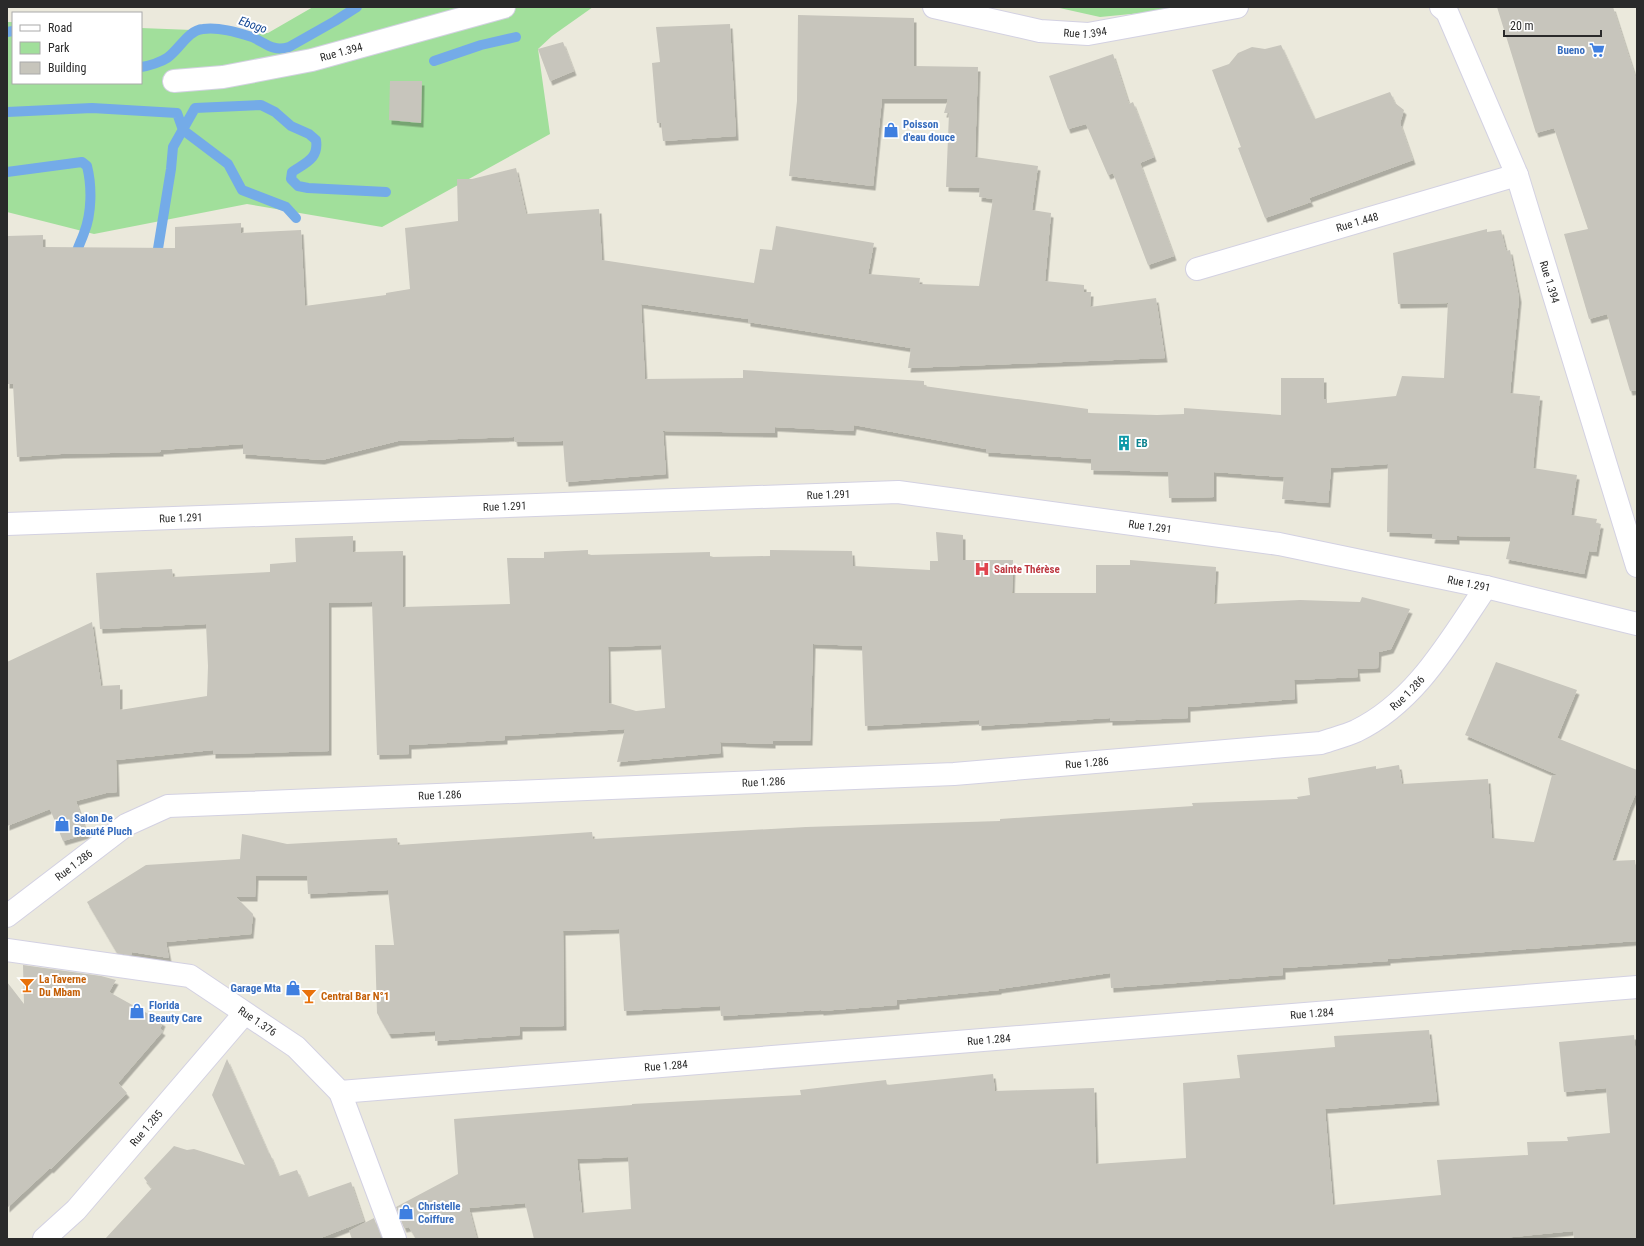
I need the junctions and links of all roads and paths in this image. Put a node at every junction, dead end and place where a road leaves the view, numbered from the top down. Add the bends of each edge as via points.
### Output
1 (504, 7) edge
2 (934, 7) edge
3 (1237, 7) edge
4 (1441, 7) edge
5 (174, 81) dead end
6 (1517, 175) junction
7 (1197, 269) dead end
8 (7, 524) edge
9 (1637, 566) edge
10 (1486, 587) junction
11 (1637, 624) edge
12 (7, 916) edge
13 (7, 950) edge
14 (1637, 988) edge
15 (244, 1014) junction
16 (340, 1092) junction
17 (44, 1239) edge
18 (395, 1239) edge

1 - 5 street, Rue 1.394 via 312,60 223,77
2 - 3 street, Rue 1.394 via 1040,30 1088,34
4 - 6 street, Rue 1.394 via 1447,12
6 - 7 street, Rue 1.448
6 - 9 street, Rue 1.394
8 - 10 street, Rue 1.291 via 898,492 1279,544
10 - 11 street, Rue 1.291
10 - 12 street, Rue 1.286 via 1420,681 1386,712 1356,731 1321,743 954,774 168,806 126,825
13 - 15 street, Rue 1.376 via 190,976
14 - 16 street, Rue 1.284
15 - 16 street, Rue 1.376 via 267,1026 296,1047
15 - 17 street, Rue 1.285 via 76,1210
16 - 18 street, Rue 1.376

